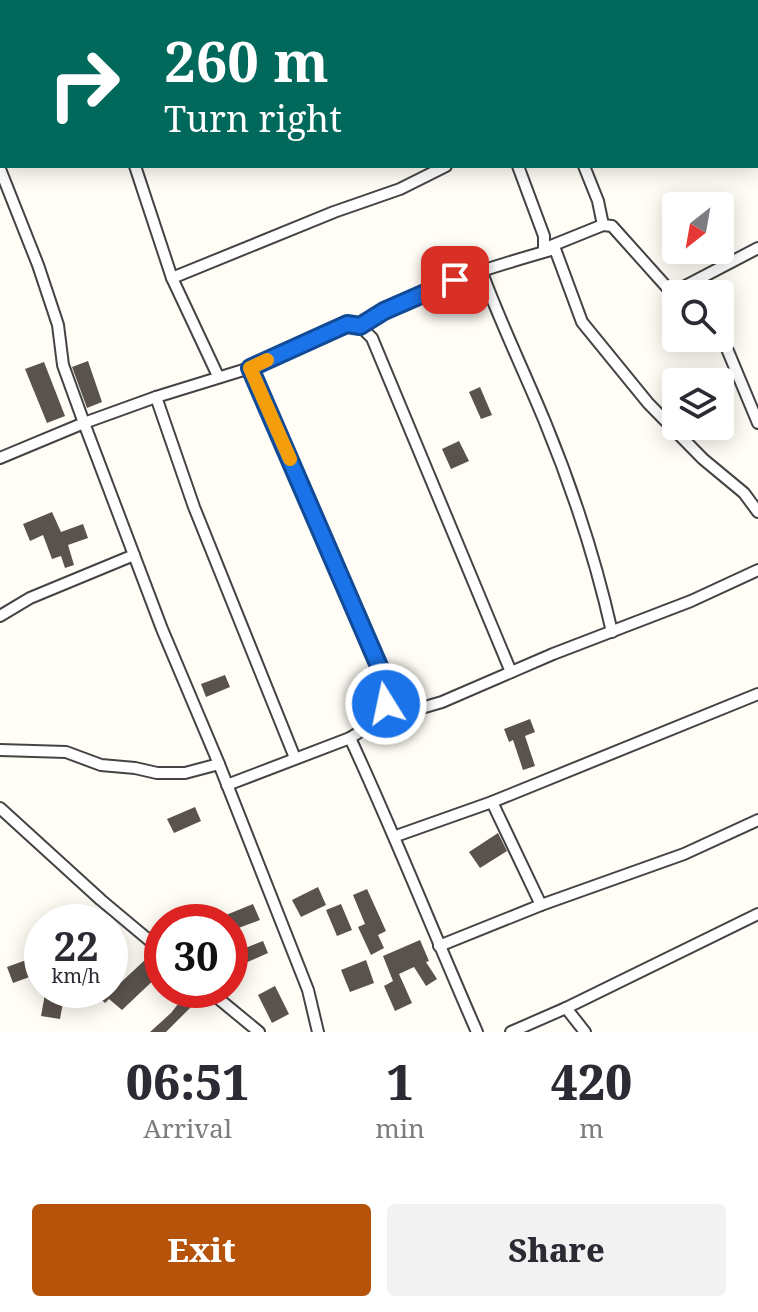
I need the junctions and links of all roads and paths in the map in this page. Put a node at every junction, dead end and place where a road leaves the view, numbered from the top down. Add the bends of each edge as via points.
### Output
1 (136, 168) edge
2 (442, 168) edge
3 (519, 168) edge
4 (585, 168) edge
5 (0, 169) edge
6 (603, 225) junction
7 (758, 248) edge
8 (549, 249) junction
9 (481, 270) junction
10 (172, 278) junction
11 (701, 280) edge
12 (662, 282) edge
13 (360, 326) junction
14 (728, 352) edge
15 (250, 368) junction
16 (218, 376) junction
17 (156, 397) junction
18 (84, 423) junction
19 (758, 423) edge
20 (0, 458) edge
21 (758, 512) edge
22 (134, 555) junction
23 (758, 570) edge
24 (0, 616) edge
25 (612, 632) junction
26 (511, 672) junction
27 (758, 694) edge
28 (377, 721) junction
29 (350, 738) junction
30 (0, 750) edge
31 (295, 758) junction
32 (219, 764) junction
33 (227, 785) junction
34 (492, 802) junction
35 (0, 808) edge
36 (758, 820) edge
37 (396, 836) junction
38 (541, 905) junction
39 (758, 914) edge
40 (144, 936) edge
41 (439, 946) junction
42 (230, 1008) edge
43 (566, 1008) junction
44 (259, 1032) edge
45 (318, 1032) edge
46 (477, 1032) edge
47 (511, 1032) edge
48 (585, 1032) edge

1 - 10 street
2 - 10 street
3 - 8 street
4 - 6 street
5 - 18 street via 58,325 63,365
6 - 8 street
6 - 12 street via 612,226
7 - 11 street
8 - 9 street
8 - 21 street via 582,322 648,403
9 - 13 street via 428,290
9 - 25 street via 564,475 600,576
10 - 16 street
13 - 15 street via 347,324
13 - 26 street via 372,338
14 - 19 street
15 - 16 street
15 - 28 street via 382,673 386,704
16 - 17 street
17 - 18 street
17 - 31 street via 194,507
18 - 20 street
18 - 22 street
22 - 24 street
22 - 32 street
23 - 25 street
25 - 26 street
26 - 28 street via 442,702
27 - 34 street
28 - 29 street
29 - 31 street
29 - 37 street
30 - 32 street via 66,752 101,765 157,773 185,773
31 - 33 street
32 - 33 street
33 - 45 street via 308,990
34 - 37 street
34 - 38 street
35 - 40 street
36 - 38 street via 684,854
37 - 41 street
38 - 41 street
39 - 43 street
41 - 46 street
42 - 44 street
43 - 47 street
43 - 48 street

